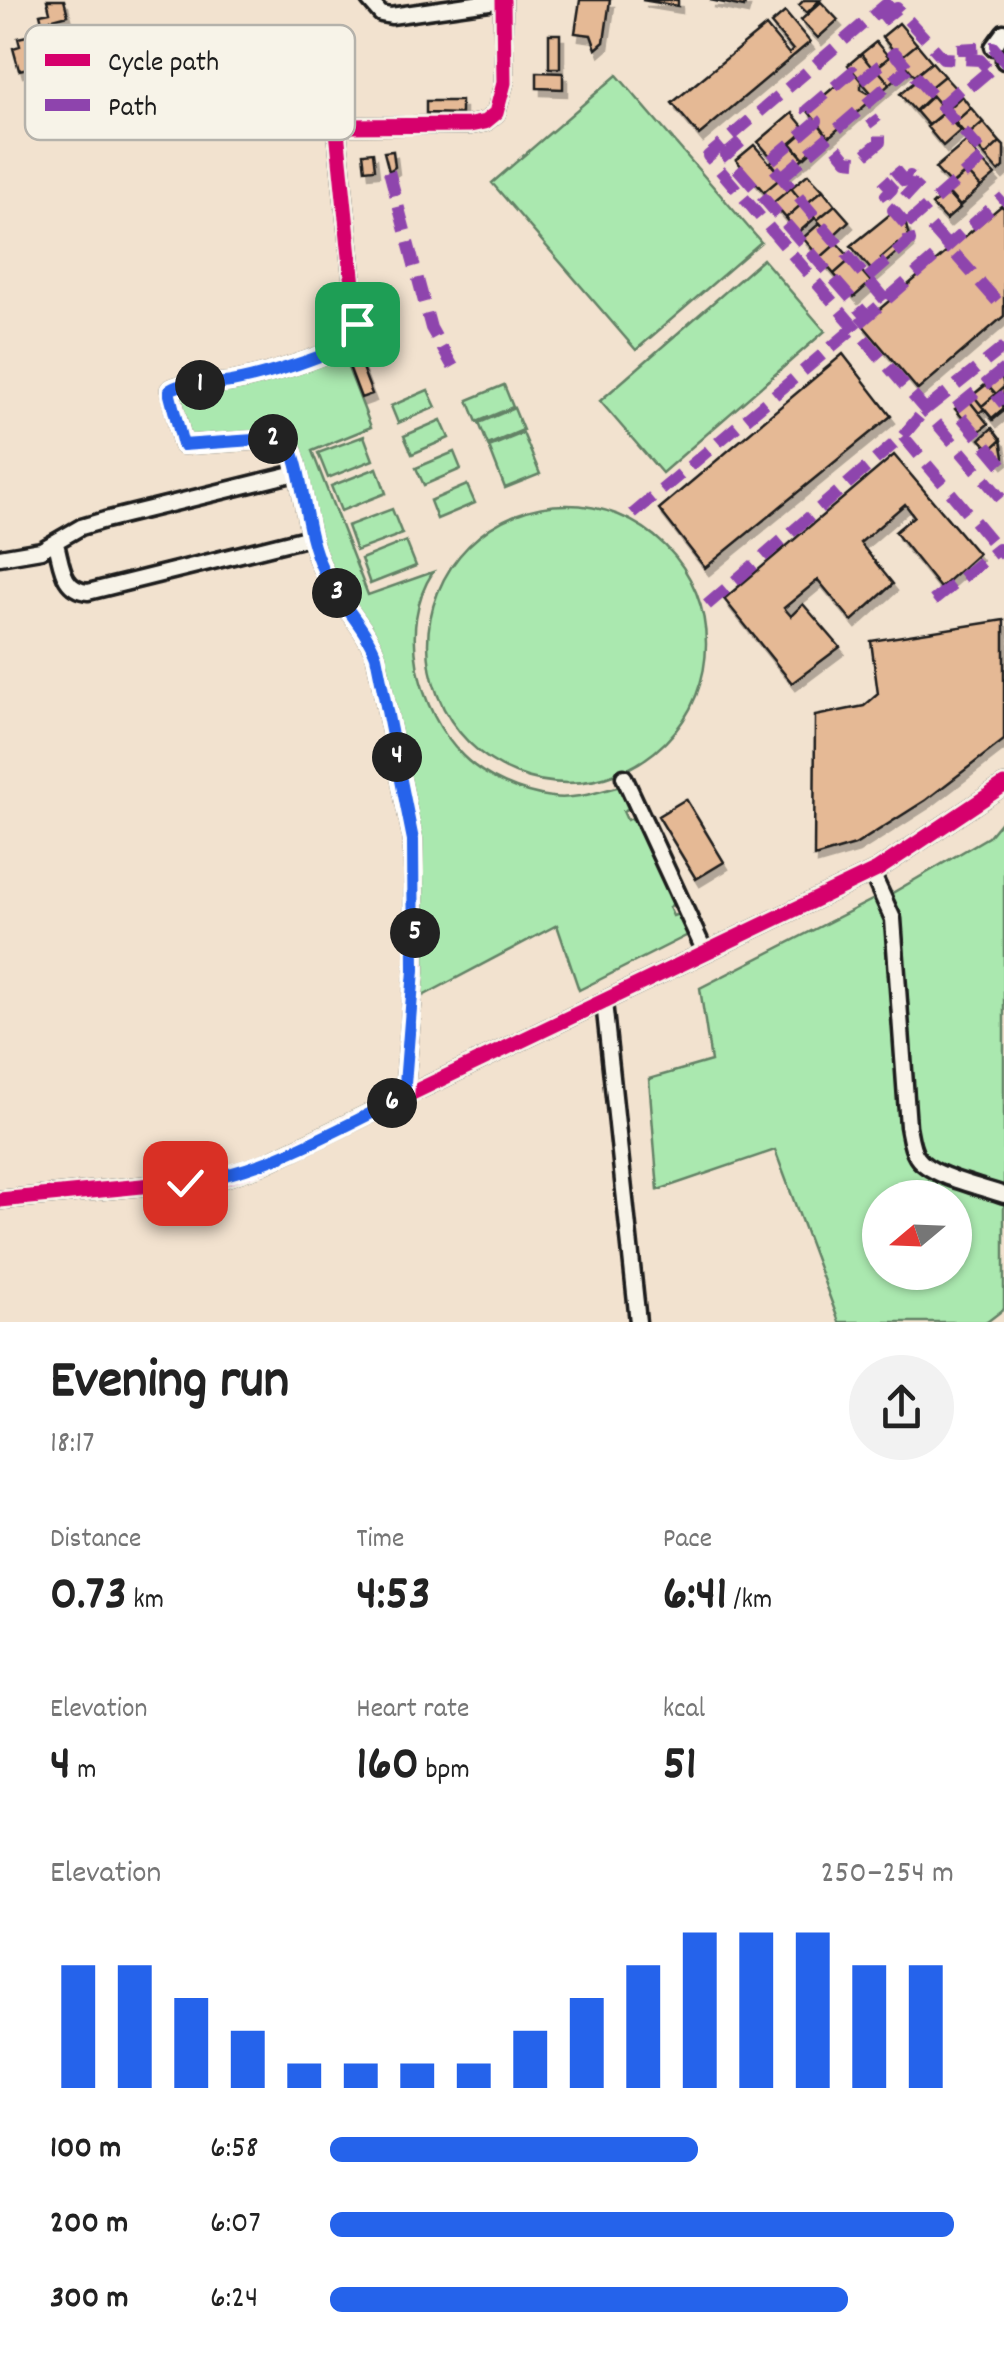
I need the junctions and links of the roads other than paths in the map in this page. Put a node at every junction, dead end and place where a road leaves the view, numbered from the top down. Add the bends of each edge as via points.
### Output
1 (368, 0) edge
2 (503, 0) edge
3 (1004, 32) edge
4 (1000, 55) edge
5 (355, 126) edge
6 (338, 140) edge
7 (296, 473) junction
8 (310, 537) junction
9 (56, 544) junction
10 (0, 557) edge
11 (624, 777) dead end
12 (1004, 785) edge
13 (872, 872) junction
14 (705, 952) junction
15 (604, 1002) junction
16 (404, 1097) junction
17 (1004, 1195) edge
18 (0, 1200) edge
19 (638, 1322) edge

1 - 2 street via 391,16
2 - 5 street via 504,82 496,114 470,125
3 - 4 street
6 - 7 street via 355,336 338,350 255,376 170,390 183,445 284,439
7 - 8 street
7 - 9 street via 81,526
8 - 9 street via 88,592 68,586
8 - 16 street via 323,572 376,656 413,840 414,970
9 - 10 street
11 - 14 street
12 - 13 street
13 - 14 street
13 - 17 street via 893,920 912,1148 928,1169
14 - 15 street
15 - 16 street
15 - 19 street
16 - 18 street via 222,1178

